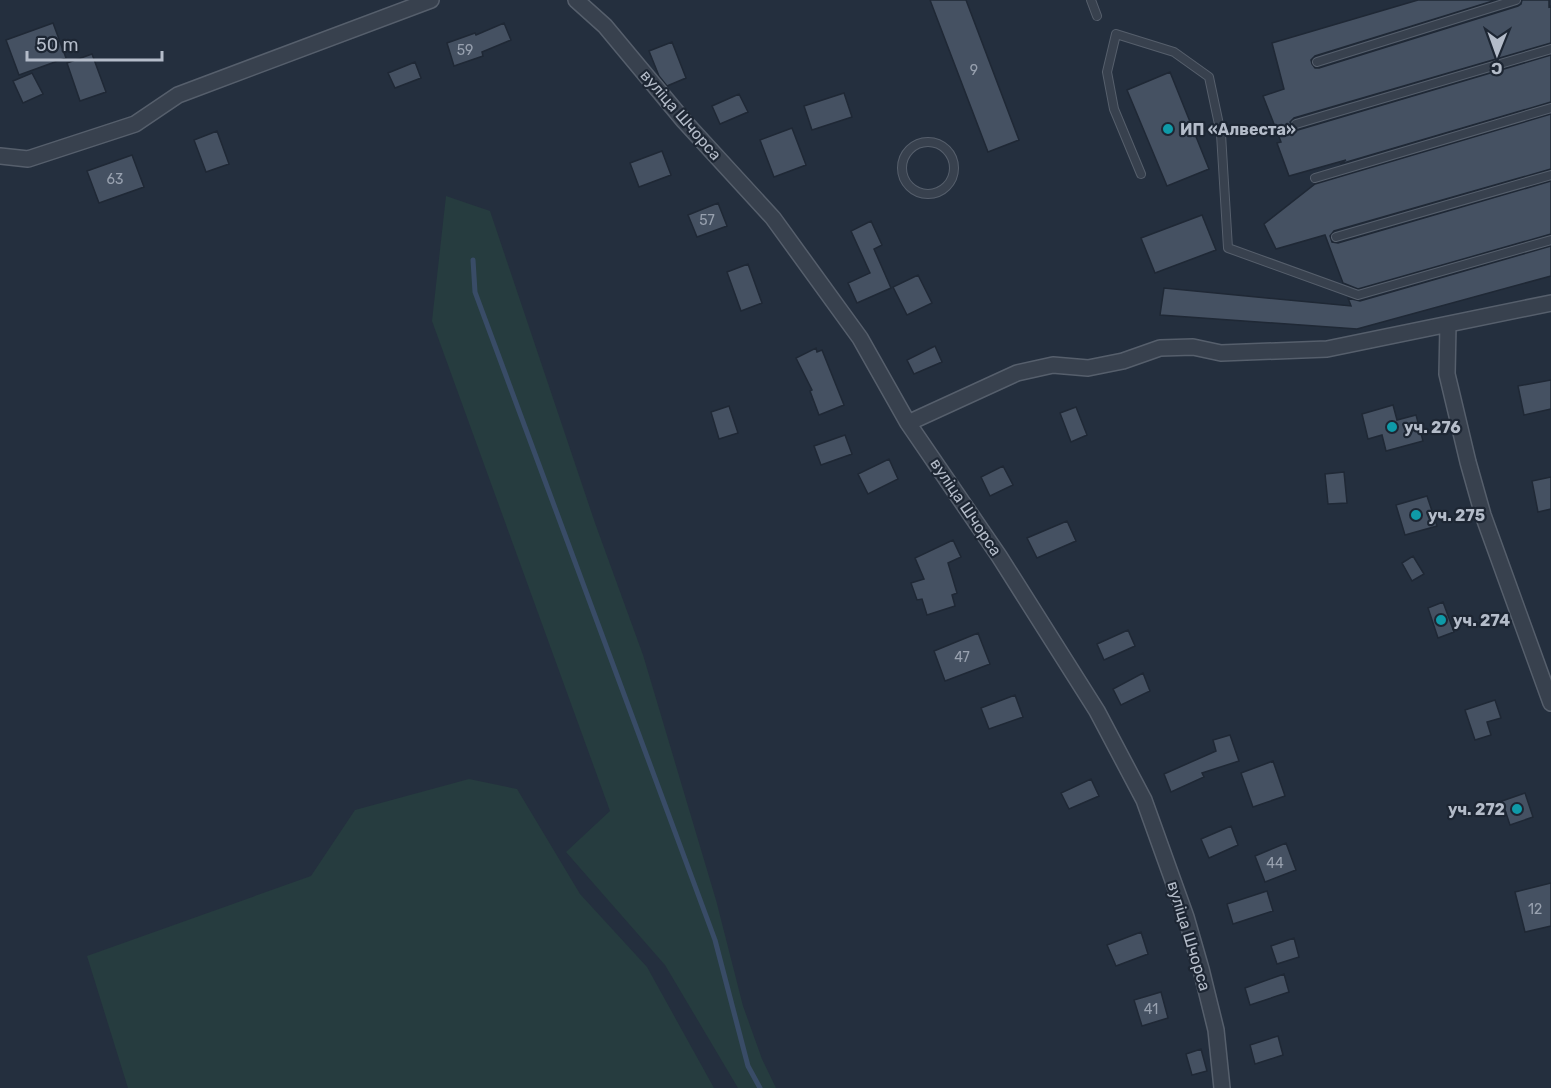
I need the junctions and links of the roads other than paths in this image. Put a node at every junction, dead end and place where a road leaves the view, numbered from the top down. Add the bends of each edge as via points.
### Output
1 (431, 0) edge
2 (576, 0) edge
3 (1091, 0) edge
4 (1516, 0) edge
5 (1096, 16) dead end
6 (1551, 49) edge
7 (1317, 62) dead end
8 (1551, 108) edge
9 (1296, 124) dead end
10 (0, 156) edge
11 (955, 165) joint
12 (1141, 174) dead end
13 (1551, 175) edge
14 (1315, 178) dead end
15 (1336, 237) dead end
16 (1551, 240) edge
17 (1551, 303) edge
18 (1448, 325) junction
19 (908, 423) junction
20 (1551, 703) edge
21 (1222, 1088) edge

1 - 10 street via 178,95 135,124 28,159
2 - 19 street, вуліца Шчорса via 604,26 773,218 860,338
3 - 5 lane
4 - 7 lane
6 - 9 lane
8 - 14 lane
11 - 11 lane via 948,186 931,195 908,186 903,177 904,157 915,145 926,142 944,147
12 - 16 lane via 1114,110 1107,72 1116,34 1174,52 1209,77 1221,134 1228,248 1358,295
13 - 15 lane
17 - 18 street
18 - 19 street via 1326,349 1221,353 1193,347 1160,348 1088,368 1053,365 1017,373
18 - 20 street via 1447,374 1468,462 1483,515
19 - 21 street, вуліца Шчорса via 999,556 1097,711 1144,800 1201,969 1216,1030

